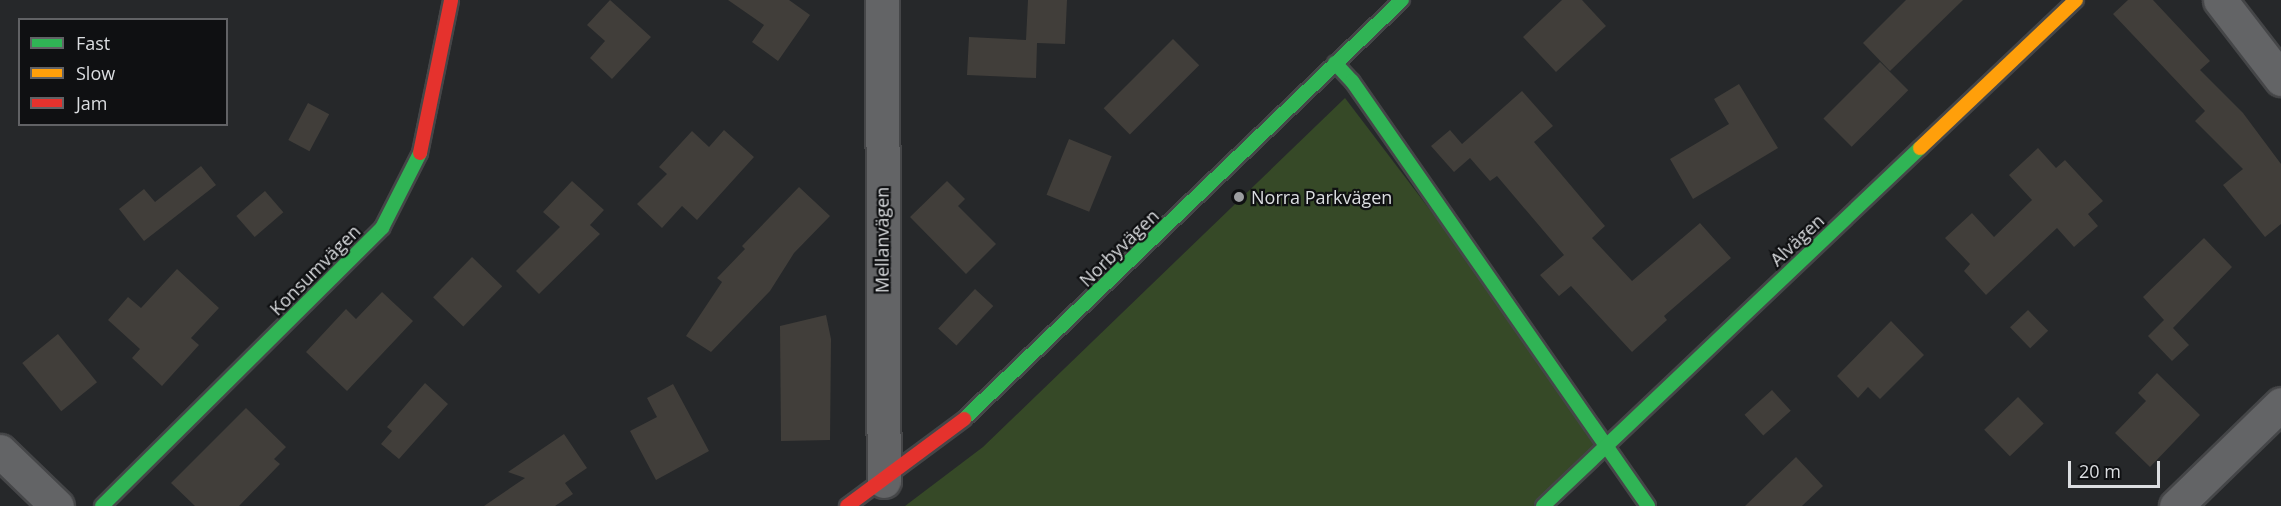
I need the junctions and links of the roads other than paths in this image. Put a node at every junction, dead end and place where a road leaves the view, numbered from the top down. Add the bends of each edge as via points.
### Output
1 (450, 0) edge
2 (882, 0) edge
3 (1402, 0) edge
4 (2076, 0) edge
5 (2220, 0) edge
6 (1335, 63) junction
7 (2281, 78) edge
8 (2281, 404) edge
9 (1608, 444) junction
10 (0, 451) edge
11 (884, 481) junction
12 (57, 506) edge
13 (102, 506) edge
14 (847, 506) edge
15 (1543, 506) edge
16 (1648, 506) edge
17 (2176, 506) edge

1 - 13 street, Konsumvägen via 421,151 382,228
2 - 11 street, Mellanvägen
3 - 6 street, Norbyvägen
4 - 9 street, Alvägen
5 - 7 street
6 - 9 street via 1352,81
6 - 11 street, Norbyvägen via 973,412
8 - 17 street
9 - 15 street, Alvägen
9 - 16 street
10 - 12 street
11 - 14 street, Norbyvägen

